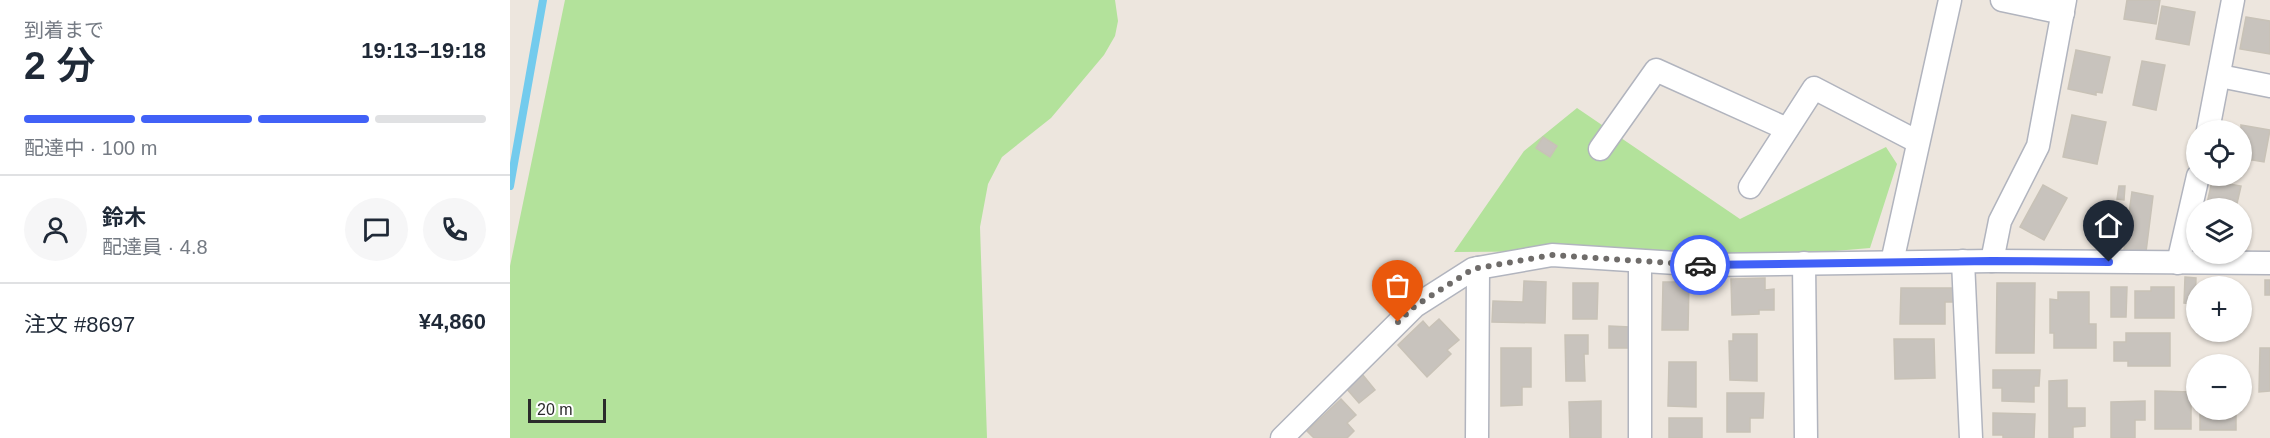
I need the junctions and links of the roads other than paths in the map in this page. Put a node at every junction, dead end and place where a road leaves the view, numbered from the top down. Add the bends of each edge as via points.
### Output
1 (1950, 0) edge
2 (2002, 0) edge
3 (2233, 0) edge
4 (2064, 7) edge
5 (2220, 76) junction
6 (2270, 86) edge
7 (2210, 120) edge
8 (1787, 129) junction
9 (1918, 142) junction
10 (1600, 149) dead end
11 (2196, 186) edge
12 (1750, 187) dead end
13 (1640, 261) junction
14 (1963, 261) junction
15 (1992, 261) junction
16 (1892, 262) junction
17 (2178, 262) junction
18 (1804, 263) junction
19 (2270, 263) edge
20 (1478, 268) junction
21 (1282, 438) edge
22 (1477, 438) edge
23 (1640, 438) edge
24 (1806, 438) edge
25 (1971, 438) edge

1 - 9 street
2 - 4 street
3 - 5 street
4 - 15 street via 2038,146 2000,221
5 - 6 street
5 - 7 street
8 - 9 street via 1814,87
8 - 10 street via 1656,70
8 - 12 street
9 - 16 street
11 - 17 street
13 - 18 street via 1707,265
13 - 20 street via 1552,255
13 - 23 street
14 - 15 street
14 - 16 street
14 - 25 street
15 - 17 street
16 - 18 street
17 - 19 street
18 - 24 street
20 - 21 street via 1415,306
20 - 22 street

